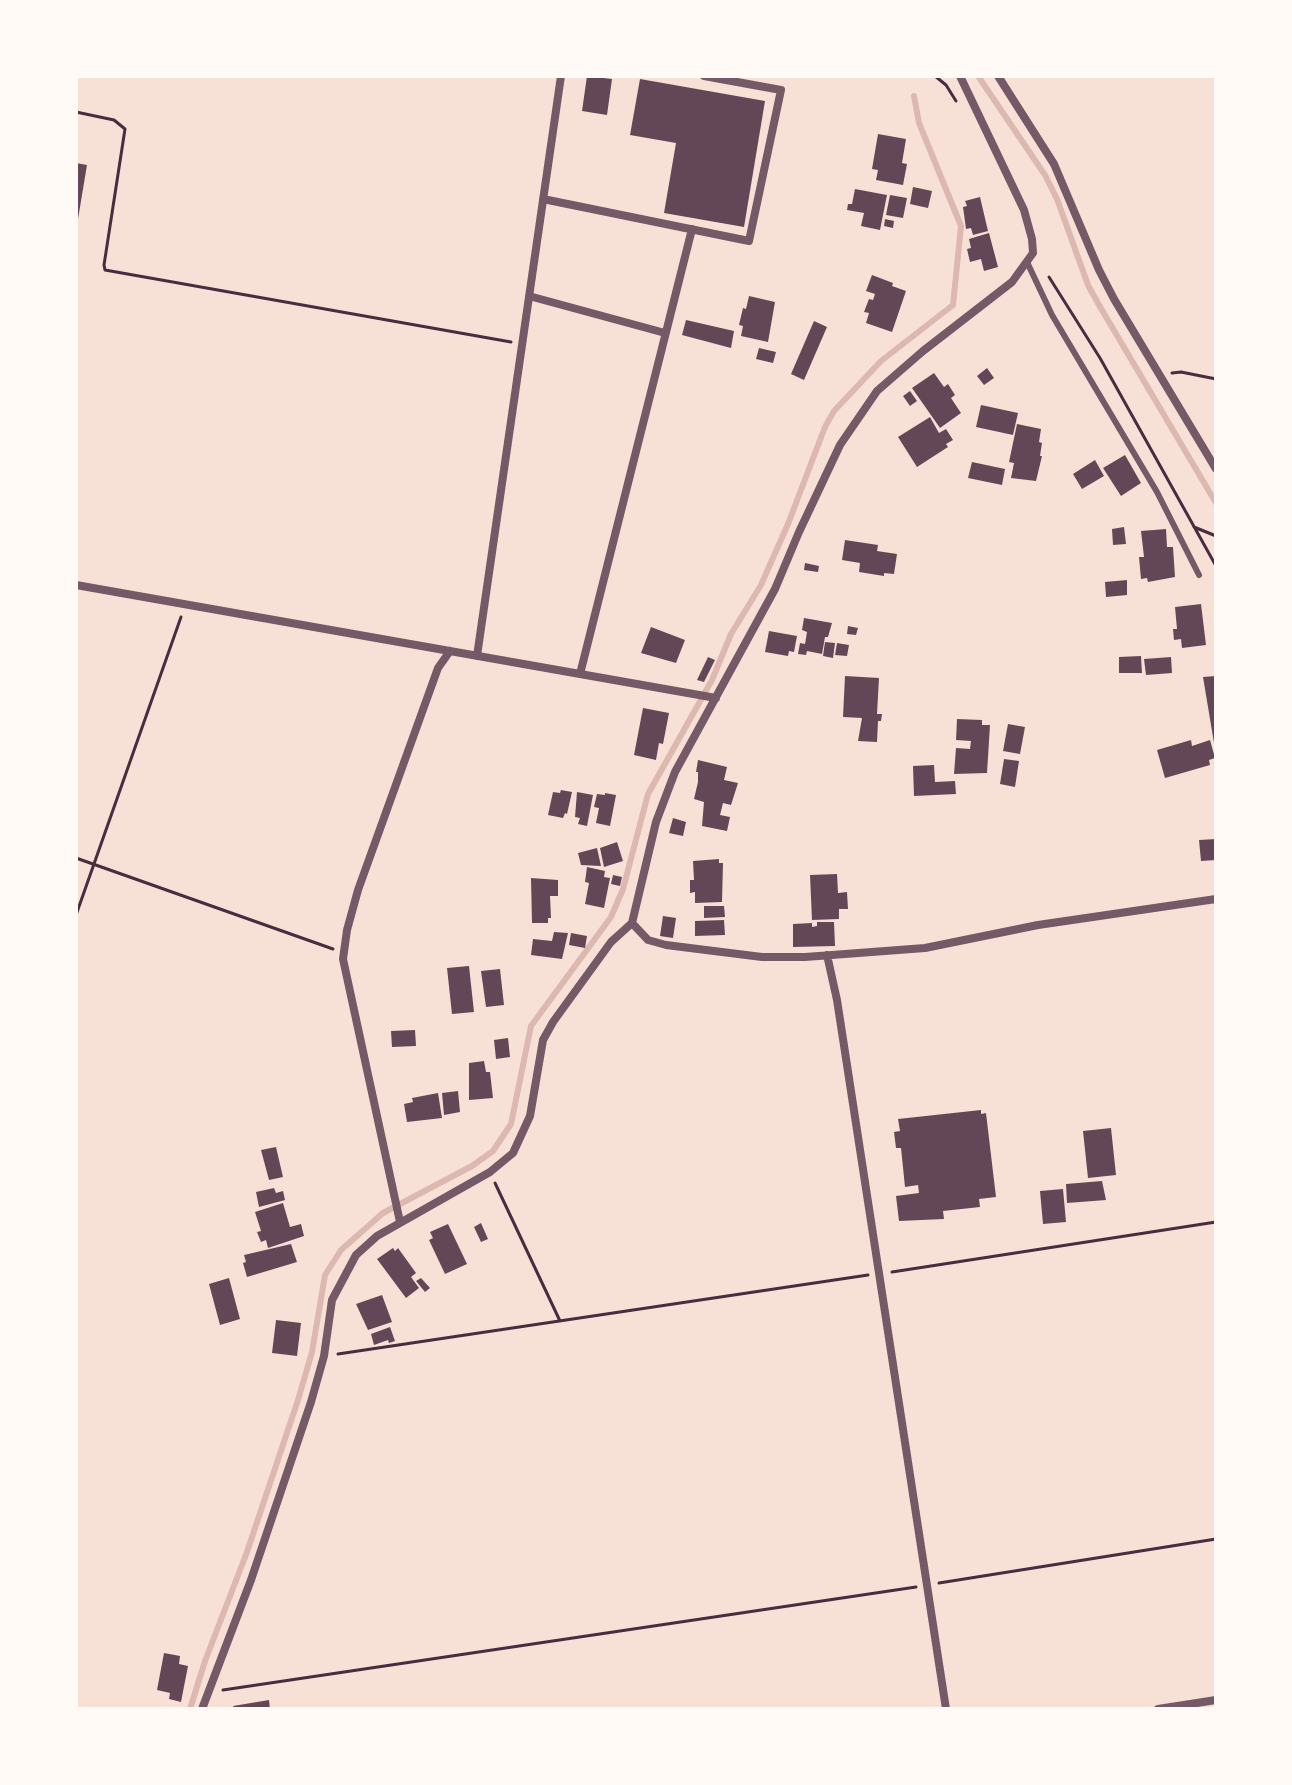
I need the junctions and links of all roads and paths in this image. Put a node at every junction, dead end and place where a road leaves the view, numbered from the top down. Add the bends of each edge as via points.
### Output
1 (559, 76) edge
2 (704, 76) edge
3 (960, 76) edge
4 (998, 76) edge
5 (736, 78) edge
6 (76, 112) edge
7 (543, 199) junction
8 (692, 229) junction
9 (1027, 262) junction
10 (1048, 275) dead end
11 (529, 296) junction
12 (665, 333) junction
13 (522, 344) junction
14 (1161, 377) junction
15 (1216, 379) edge
16 (1216, 469) edge
17 (1194, 527) junction
18 (1216, 536) edge
19 (1216, 566) edge
20 (1199, 575) dead end
21 (76, 585) edge
22 (185, 606) junction
23 (450, 651) junction
24 (477, 656) junction
25 (580, 674) junction
26 (716, 698) junction
27 (76, 858) edge
28 (94, 865) junction
29 (1216, 899) edge
30 (76, 915) edge
31 (632, 923) junction
32 (344, 953) junction
33 (827, 955) junction
34 (490, 1172) junction
35 (400, 1222) junction
36 (1216, 1222) edge
37 (879, 1274) junction
38 (560, 1321) junction
39 (324, 1356) junction
40 (1216, 1539) edge
41 (927, 1585) junction
42 (207, 1692) junction
43 (1216, 1700) edge
44 (202, 1709) edge
45 (946, 1709) edge
46 (1158, 1709) edge

1 - 7 street
2 - 5 street
3 - 9 street via 1024,210 1033,253
4 - 14 street via 1054,164 1099,270
5 - 8 street via 781,90 749,241
6 - 13 path via 114,120 125,129 105,270
7 - 8 street
7 - 11 street
8 - 12 street
9 - 20 lane
9 - 26 street via 1012,282 877,391 840,445 775,589
10 - 17 path
11 - 12 street
11 - 13 street
12 - 25 street
13 - 24 street
14 - 15 path via 1181,372
14 - 16 street
17 - 18 path
17 - 19 path
21 - 22 street
22 - 23 street
22 - 28 path
23 - 24 street
23 - 32 street via 438,668 358,890
24 - 25 street
25 - 26 street
26 - 31 street via 675,772 656,822
27 - 28 path
28 - 30 path
28 - 32 path
29 - 33 street via 925,948
31 - 33 street via 648,940 666,945 762,957
31 - 34 street via 611,942 553,1022 538,1058 524,1132 513,1153
32 - 35 street
33 - 37 street
34 - 35 street
34 - 38 path
35 - 39 street via 356,1255 332,1300
36 - 37 path
37 - 38 path
37 - 41 street
38 - 39 path
39 - 42 street via 251,1580
40 - 41 path
41 - 42 path
41 - 45 street
42 - 44 street
43 - 46 street

